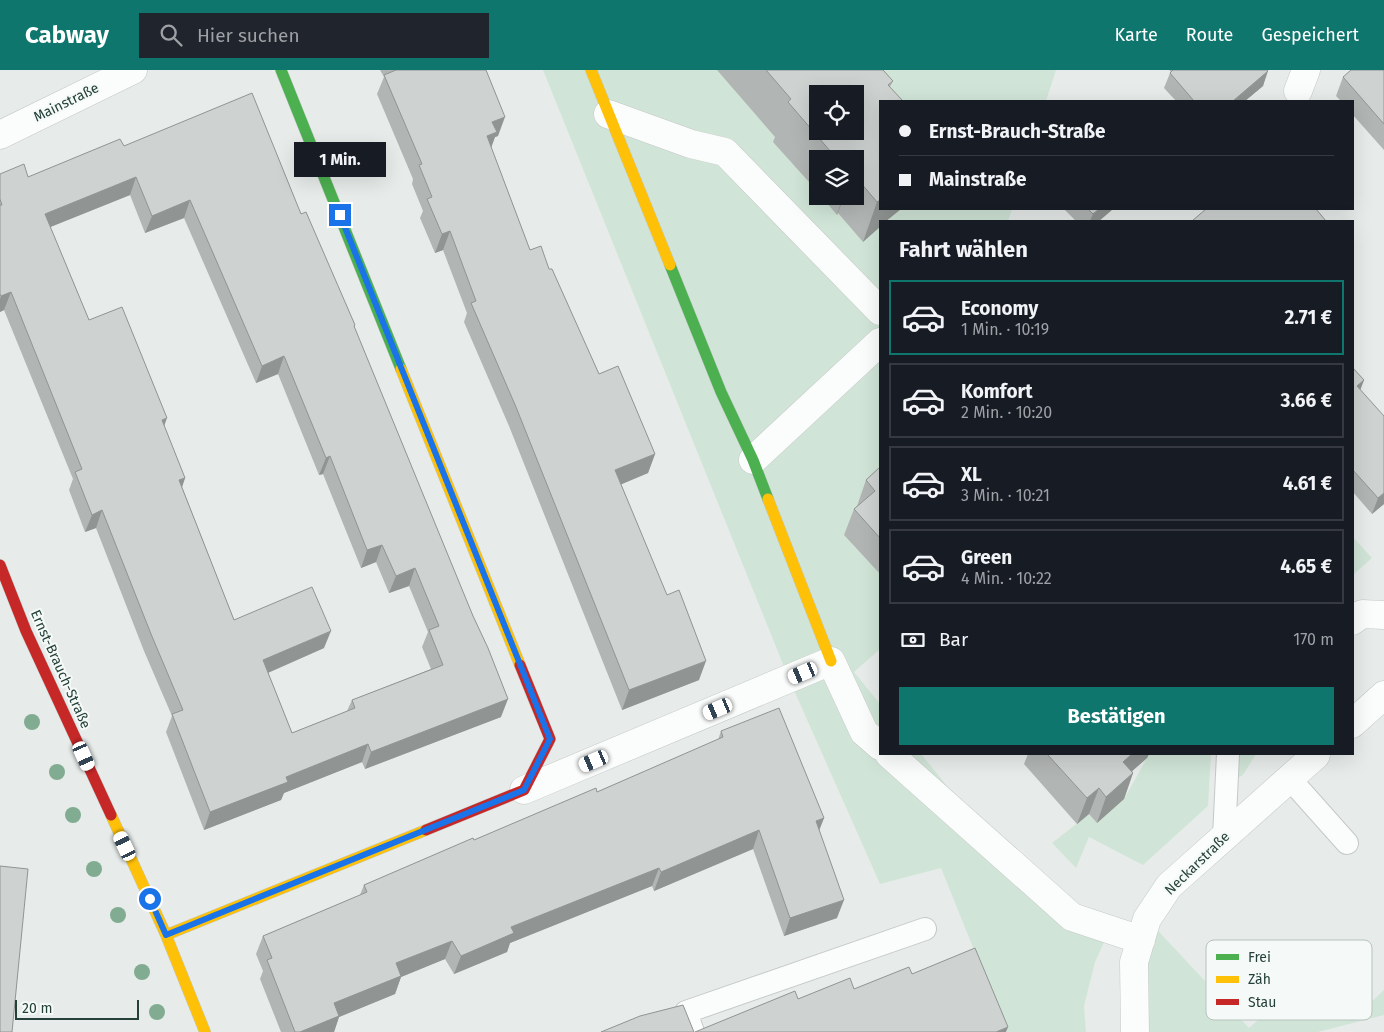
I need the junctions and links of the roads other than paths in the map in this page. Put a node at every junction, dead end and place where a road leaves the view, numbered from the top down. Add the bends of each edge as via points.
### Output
1 (132, 70) edge
2 (282, 70) edge
3 (591, 70) edge
4 (608, 114) junction
5 (0, 135) edge
6 (879, 310) edge
7 (879, 343) edge
8 (753, 460) junction
9 (0, 565) edge
10 (1384, 614) edge
11 (1354, 620) edge
12 (831, 661) junction
13 (1384, 695) edge
14 (1354, 722) edge
15 (879, 745) edge
16 (890, 755) edge
17 (1228, 755) edge
18 (1315, 755) edge
19 (1290, 779) dead end
20 (524, 790) junction
21 (1224, 837) junction
22 (1347, 843) dead end
23 (925, 929) dead end
24 (166, 935) junction
25 (1141, 940) junction
26 (682, 1021) edge
27 (205, 1032) edge
28 (1135, 1032) edge

1 - 5 street, Mainstraße
2 - 20 street via 550,739
3 - 4 street
4 - 6 street via 691,144 725,152
4 - 8 street via 721,392
7 - 8 street
8 - 12 street
9 - 24 street, Ernst-Brauch-Straße via 26,631
10 - 11 street via 1362,614
12 - 15 street via 864,732
12 - 20 street
13 - 14 street
16 - 25 street via 1072,917
17 - 21 lane
18 - 21 street, Neckarstraße
19 - 22 lane
20 - 24 street
21 - 25 street, Neckarstraße via 1169,886 1147,919
23 - 26 lane
24 - 27 street, Ernst-Brauch-Straße
25 - 28 street, Neckarstraße via 1134,962

